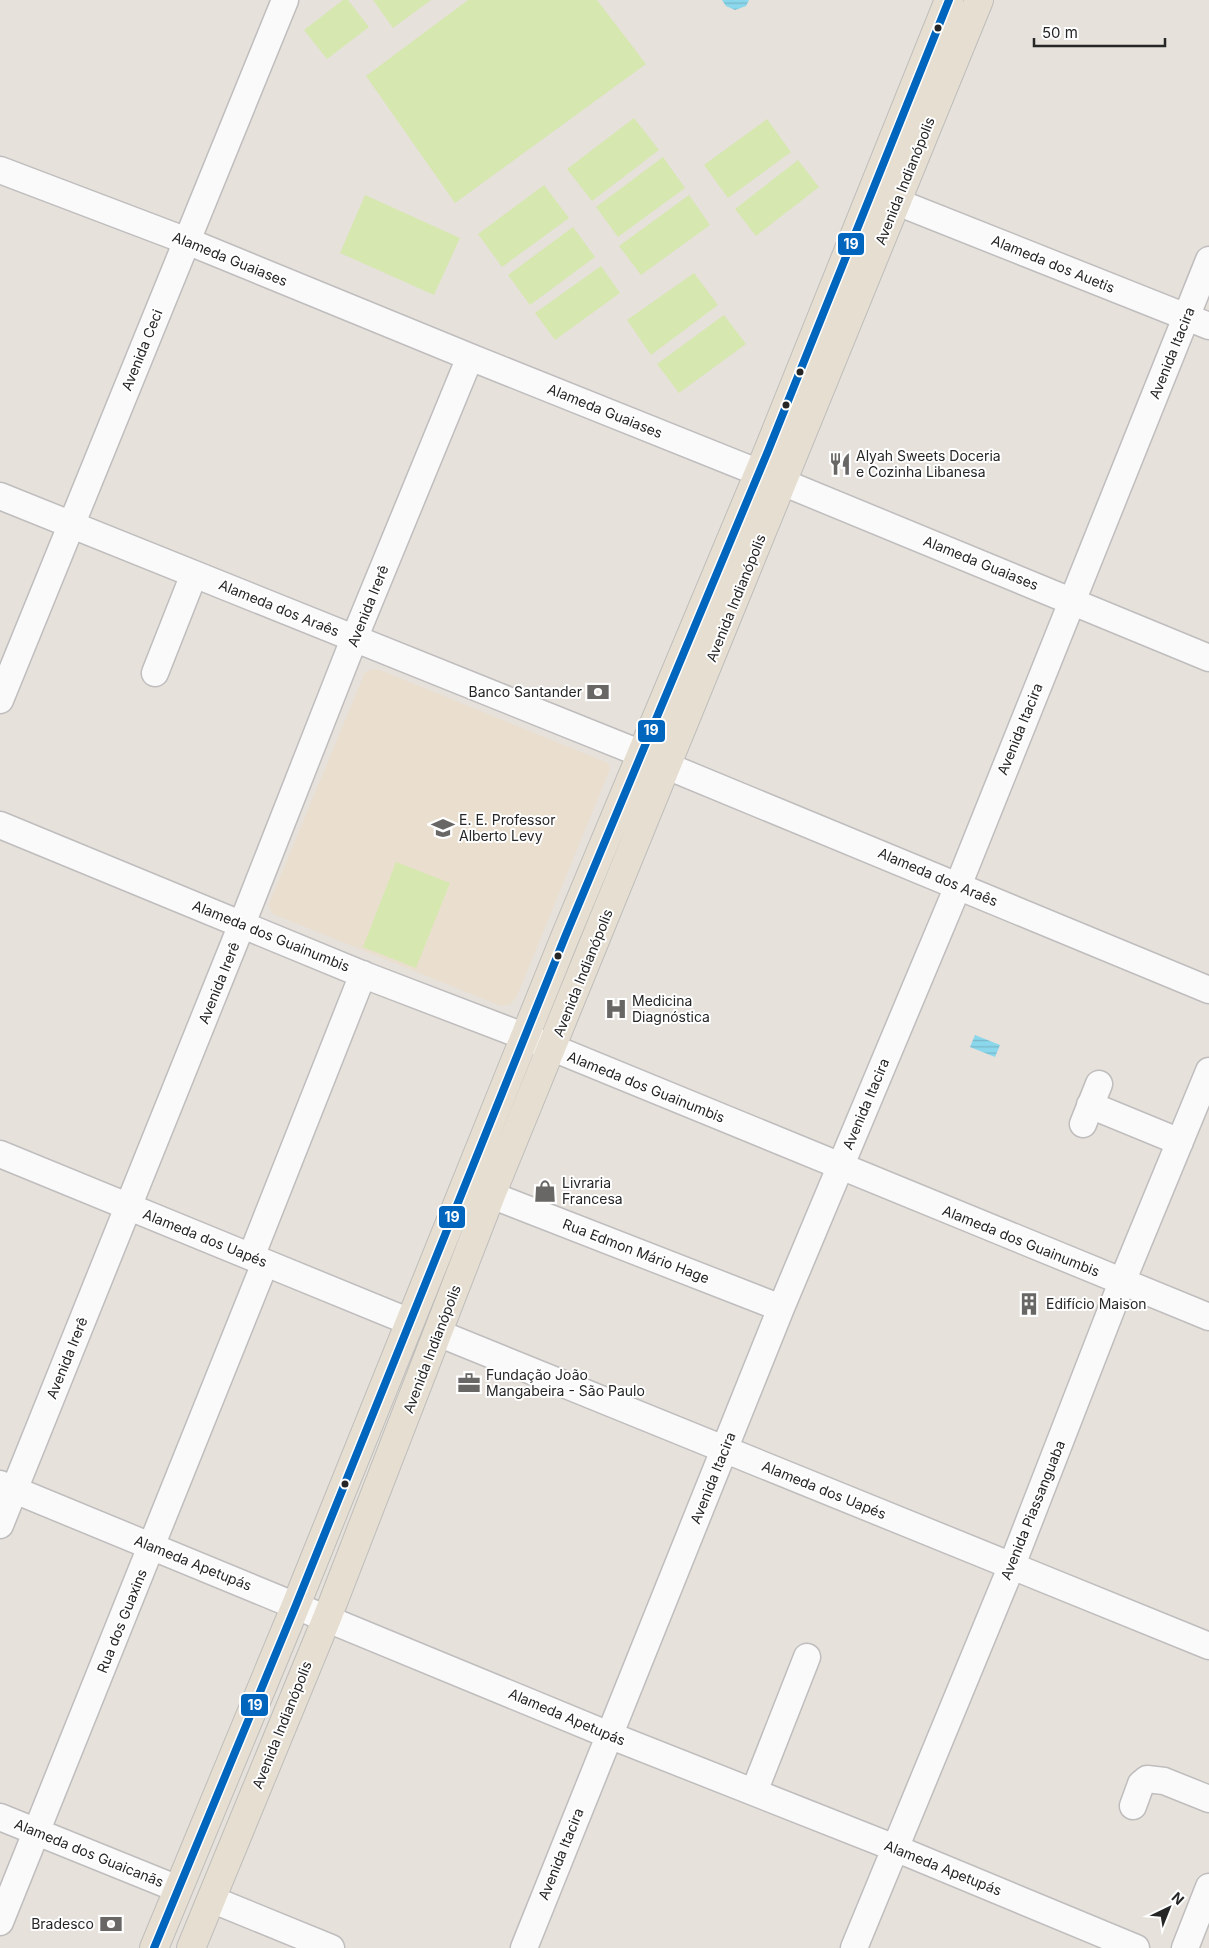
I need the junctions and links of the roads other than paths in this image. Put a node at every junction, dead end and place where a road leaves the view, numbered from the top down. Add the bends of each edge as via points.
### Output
1 (285, 0) edge
2 (948, 0) edge
3 (978, 0) edge
4 (0, 170) edge
5 (897, 202) junction
6 (187, 241) junction
7 (1209, 260) edge
8 (1198, 322) edge
9 (470, 357) junction
10 (770, 477) junction
11 (0, 496) edge
12 (71, 523) junction
13 (194, 574) junction
14 (1071, 600) junction
15 (354, 639) junction
16 (1209, 658) edge
17 (155, 674) dead end
18 (0, 700) edge
19 (642, 754) junction
20 (667, 766) junction
21 (0, 825) edge
22 (958, 886) junction
23 (242, 924) junction
24 (363, 974) junction
25 (1209, 990) edge
26 (526, 1037) junction
27 (551, 1049) junction
28 (1209, 1071) edge
29 (1091, 1104) dead end
30 (1180, 1142) junction
31 (0, 1154) edge
32 (840, 1166) junction
33 (491, 1195) junction
34 (127, 1206) junction
35 (258, 1260) junction
36 (1122, 1282) junction
37 (781, 1308) junction
38 (1209, 1317) edge
39 (410, 1322) junction
40 (438, 1333) junction
41 (724, 1450) junction
42 (7, 1487) edge
43 (0, 1524) edge
44 (152, 1546) junction
45 (1012, 1564) junction
46 (296, 1605) junction
47 (327, 1618) junction
48 (1209, 1646) edge
49 (807, 1657) dead end
50 (609, 1736) junction
51 (754, 1792) junction
52 (1209, 1799) edge
53 (1133, 1806) dead end
54 (0, 1816) edge
55 (37, 1832) junction
56 (895, 1848) junction
57 (1209, 1887) edge
58 (178, 1889) junction
59 (211, 1899) junction
60 (0, 1922) edge
61 (154, 1948) edge
62 (191, 1948) edge
63 (331, 1948) edge
64 (524, 1948) edge
65 (854, 1948) edge
66 (1136, 1948) edge
67 (1185, 1948) edge

1 - 6 street, Avenida Ceci
2 - 10 main road, Avenida Indianópolis
3 - 5 main road, Avenida Indianópolis
4 - 6 street, Alameda Guaiases
5 - 8 street, Alameda dos Auetis
5 - 10 main road, Avenida Indianópolis
6 - 9 street, Alameda Guaiases
6 - 12 street, Avenida Ceci
7 - 8 street, Avenida Itacira
8 - 14 street, Avenida Itacira
9 - 10 street, Alameda Guaiases
9 - 15 street, Avenida Irerê
10 - 14 street, Alameda Guaiases
10 - 19 main road, Avenida Indianópolis
10 - 20 main road, Avenida Indianópolis
11 - 12 street, Alameda dos Araês
12 - 13 street, Alameda dos Araês
12 - 18 street, Avenida Ceci
13 - 15 street, Alameda dos Araês
13 - 17 street
14 - 16 street, Alameda Guaiases
14 - 22 street, Avenida Itacira
15 - 19 street, Alameda dos Araês
15 - 23 street, Avenida Irerê
19 - 26 main road, Avenida Indianópolis
20 - 22 street, Alameda dos Araês
20 - 27 main road, Avenida Indianópolis
21 - 23 street, Alameda dos Guainumbis
22 - 25 street, Alameda dos Araês
22 - 32 street, Avenida Itacira
23 - 24 street, Alameda dos Guainumbis
23 - 34 street, Avenida Irerê
24 - 26 street, Alameda dos Guainumbis
24 - 35 street, Rua dos Guaxins
26 - 27 street, Alameda dos Guainumbis
26 - 39 main road, Avenida Indianópolis
27 - 32 street, Alameda dos Guainumbis
27 - 33 main road, Avenida Indianópolis
28 - 30 street, Avenida Piassanguaba
29 - 30 street
30 - 36 street, Avenida Piassanguaba
31 - 34 street, Alameda dos Uapés
32 - 36 street, Alameda dos Guainumbis
32 - 37 street, Avenida Itacira
33 - 37 street, Rua Edmon Mário Hage
33 - 40 main road, Avenida Indianópolis
34 - 35 street, Alameda dos Uapés
34 - 42 street, Avenida Irerê
35 - 39 street, Alameda dos Uapés
35 - 44 street, Rua dos Guaxins
36 - 38 street, Alameda dos Guainumbis
36 - 45 street, Avenida Piassanguaba
37 - 41 street, Avenida Itacira
39 - 46 main road, Avenida Indianópolis
40 - 41 street, Alameda dos Uapés
40 - 47 main road, Avenida Indianópolis
41 - 45 street, Alameda dos Uapés
41 - 50 street, Avenida Itacira
42 - 43 street, Avenida Irerê
42 - 44 street, Alameda Apetupás
44 - 46 street, Alameda Apetupás
44 - 55 street, Rua dos Guaxins
45 - 48 street, Alameda dos Uapés
45 - 56 street, Avenida Piassanguaba
46 - 47 street, Alameda Apetupás
46 - 58 main road, Avenida Indianópolis
47 - 50 street, Alameda Apetupás
47 - 59 main road, Avenida Indianópolis
49 - 51 street
50 - 51 street, Alameda Apetupás
50 - 64 street, Avenida Itacira
51 - 56 street, Alameda Apetupás
52 - 53 street via 1164,1781 1148,1779 1141,1784
54 - 55 street, Alameda dos Guaicanãs
55 - 58 street, Alameda dos Guaicanãs
55 - 60 street, Rua dos Guaxins
56 - 65 street, Avenida Piassanguaba
56 - 66 street, Alameda Apetupás
57 - 67 street
58 - 61 main road, Avenida Indianópolis
59 - 62 main road, Avenida Indianópolis
59 - 63 street

